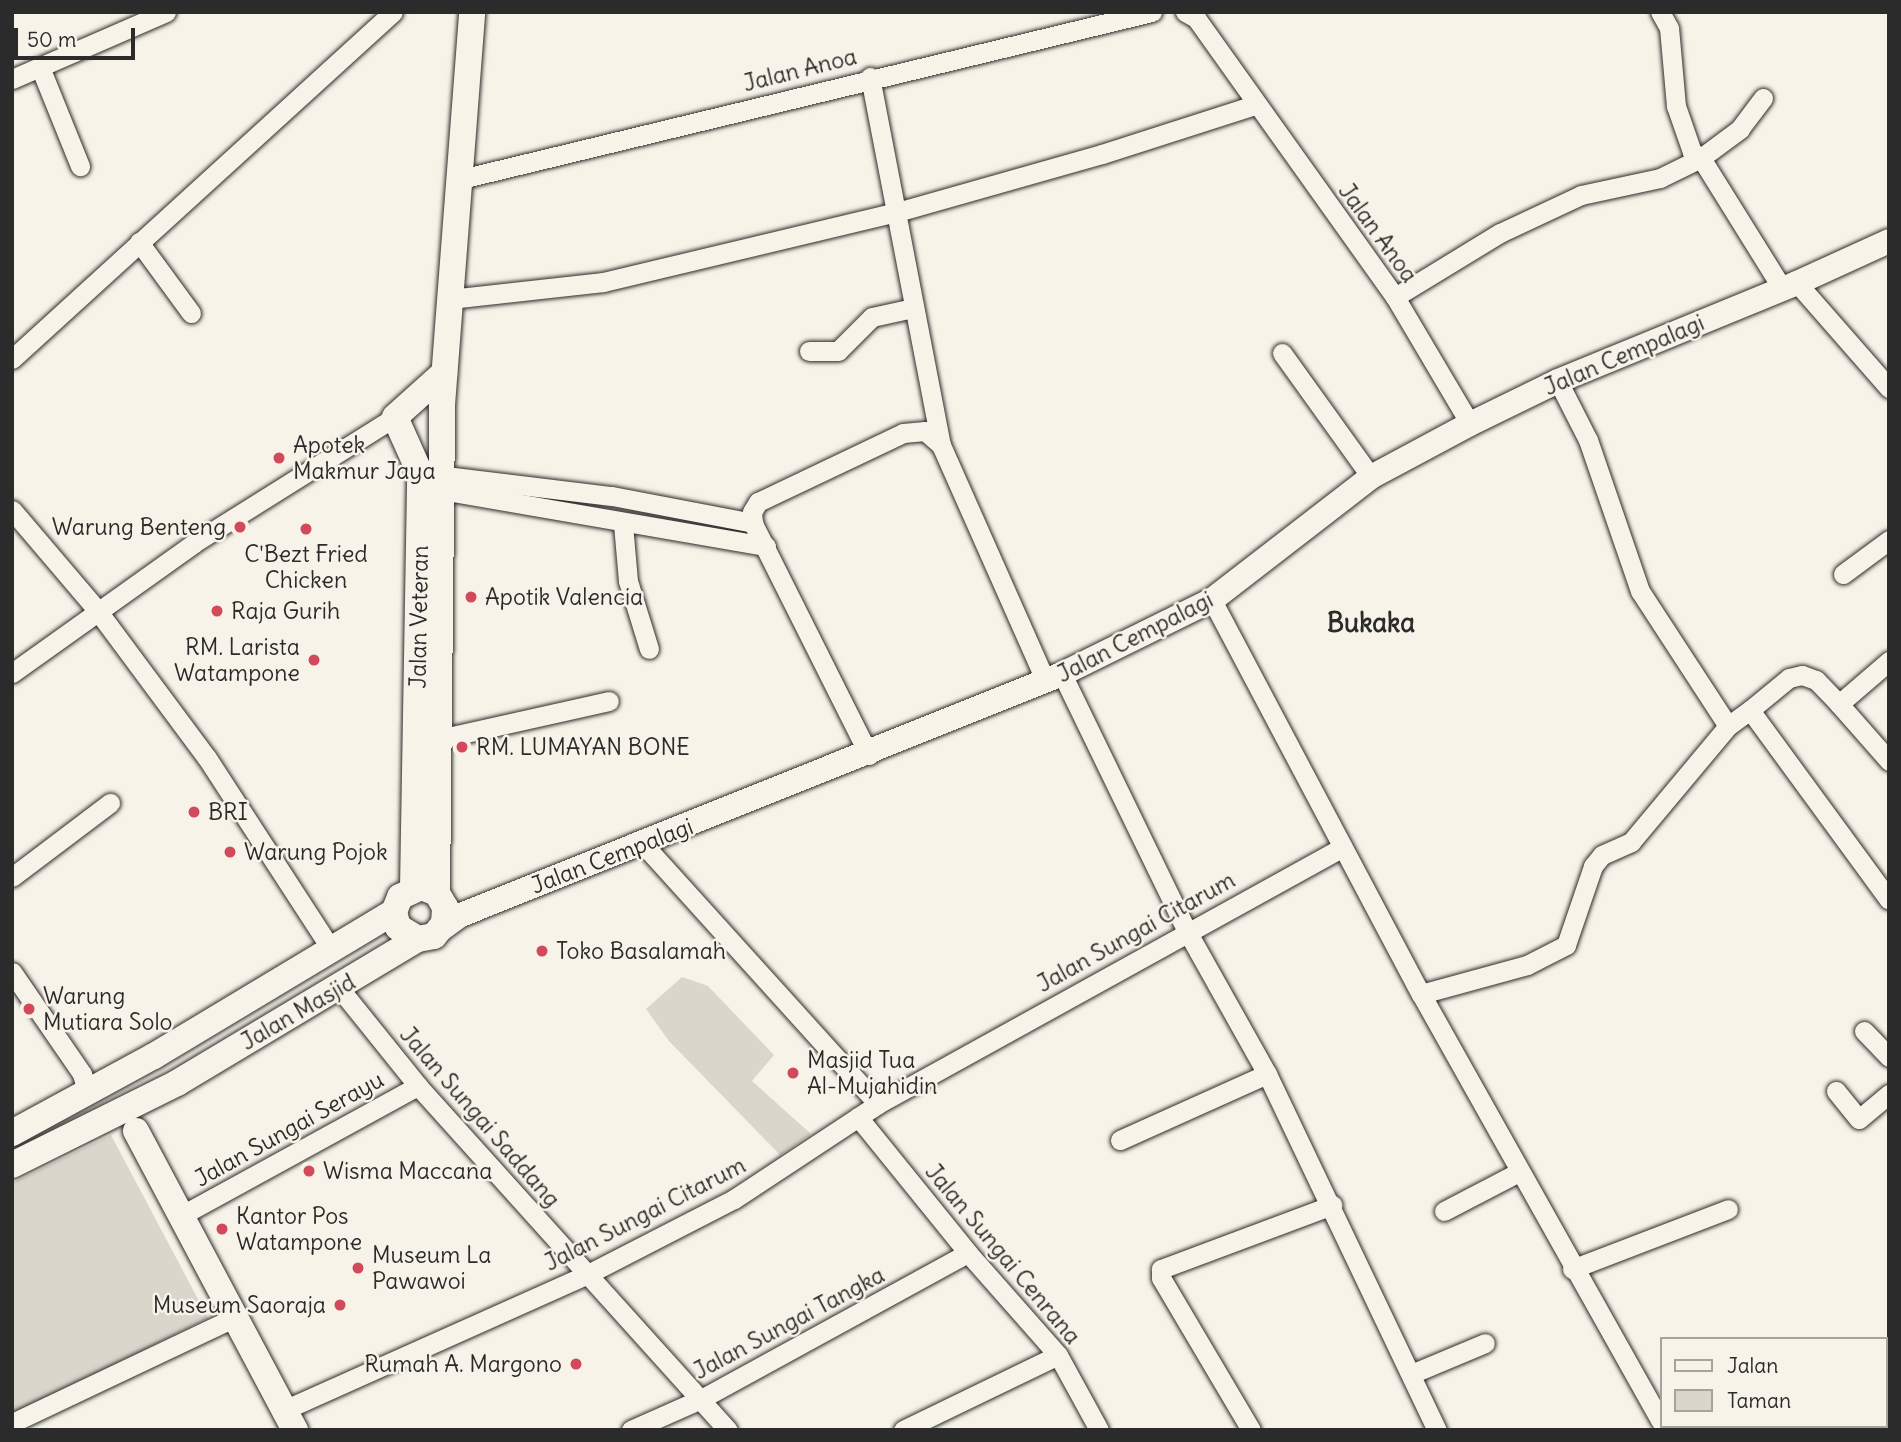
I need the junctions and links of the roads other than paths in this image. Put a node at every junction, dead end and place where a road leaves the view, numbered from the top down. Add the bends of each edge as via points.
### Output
1 (166, 12) edge
2 (393, 12) edge
3 (472, 12) edge
4 (1152, 12) edge
5 (1185, 12) edge
6 (1660, 12) edge
7 (40, 67) junction
8 (870, 77) junction
9 (12, 79) edge
10 (1763, 98) dead end
11 (1255, 105) junction
12 (1701, 158) junction
13 (80, 166) dead end
14 (461, 179) junction
15 (897, 212) junction
16 (1889, 241) edge
17 (139, 242) junction
18 (1790, 286) junction
19 (1395, 297) junction
20 (450, 299) junction
21 (913, 308) junction
22 (191, 313) dead end
23 (809, 351) dead end
24 (1282, 353) dead end
25 (12, 359) edge
26 (444, 373) junction
27 (1558, 381) junction
28 (1889, 388) edge
29 (395, 417) junction
30 (1470, 424) junction
31 (941, 444) junction
32 (1371, 477) junction
33 (431, 481) junction
34 (12, 510) edge
35 (753, 523) junction
36 (623, 524) junction
37 (1889, 540) edge
38 (765, 547) junction
39 (1843, 573) dead end
40 (1212, 600) junction
41 (97, 610) junction
42 (649, 649) dead end
43 (1889, 661) edge
44 (12, 673) edge
45 (1054, 678) junction
46 (609, 701) dead end
47 (1839, 704) junction
48 (1750, 710) junction
49 (1728, 726) junction
50 (439, 739) junction
51 (869, 755) junction
52 (1889, 761) edge
53 (110, 803) dead end
54 (428, 839) junction
55 (643, 844) junction
56 (1343, 847) junction
57 (12, 877) edge
58 (1889, 900) edge
59 (394, 912) junction
60 (436, 912) junction
61 (1188, 933) junction
62 (331, 949) junction
63 (12, 972) edge
64 (340, 989) junction
65 (1421, 993) junction
66 (1864, 1031) dead end
67 (1889, 1057) edge
68 (131, 1070) junction
69 (1267, 1074) junction
70 (85, 1083) junction
71 (418, 1086) junction
72 (1836, 1091) dead end
73 (1889, 1094) edge
74 (150, 1097) junction
75 (878, 1104) junction
76 (858, 1117) junction
77 (106, 1119) junction
78 (136, 1131) junction
79 (12, 1133) edge
80 (1120, 1140) dead end
81 (12, 1165) edge
82 (1519, 1172) junction
83 (1332, 1205) junction
84 (1728, 1209) dead end
85 (1444, 1211) dead end
86 (182, 1215) junction
87 (968, 1254) junction
88 (1572, 1269) junction
89 (586, 1275) junction
90 (235, 1317) junction
91 (1485, 1343) dead end
92 (1059, 1354) junction
93 (1411, 1374) junction
94 (701, 1399) junction
95 (1660, 1419) edge
96 (289, 1420) edge
97 (12, 1423) edge
98 (1844, 1428) edge
99 (631, 1430) edge
100 (728, 1430) edge
101 (903, 1430) edge
102 (1099, 1430) edge
103 (1251, 1430) edge
104 (1437, 1430) edge
105 (1823, 1430) edge

1 - 7 street
2 - 17 street
3 - 14 main road, Jalan Veteran
4 - 8 street, Jalan Anoa
5 - 11 street, Jalan Anoa via 1196,18
6 - 12 street via 1669,28 1676,106 1692,152
7 - 9 street
7 - 13 street
8 - 14 street, Jalan Anoa
8 - 15 street
10 - 12 street via 1741,128
11 - 15 street
11 - 19 street, Jalan Anoa
12 - 18 street
12 - 19 street via 1660,178 1581,195 1500,233
14 - 20 main road, Jalan Veteran
15 - 20 street via 603,282
15 - 21 street
16 - 18 street, Jalan Cempalagi
17 - 22 street
17 - 25 street
18 - 27 street, Jalan Cempalagi
18 - 28 street
19 - 30 street, Jalan Anoa
20 - 26 main road, Jalan Veteran
21 - 23 street via 872,317 838,351
21 - 31 street
24 - 32 street
26 - 29 main road
26 - 33 main road, Jalan Veteran
27 - 30 street, Jalan Cempalagi
27 - 49 street via 1588,440 1640,591
29 - 33 main road, Jalan Veteran
29 - 41 street via 194,543
30 - 32 street, Jalan Cempalagi
31 - 35 street via 925,431 903,433 758,502 752,512
31 - 45 street
32 - 40 street, Jalan Cempalagi
33 - 35 street via 611,496
33 - 36 street
33 - 50 main road, Jalan Veteran
33 - 54 main road, Jalan Veteran
34 - 41 street
35 - 38 street
36 - 38 street
36 - 42 street via 628,581
37 - 39 street
38 - 51 street
40 - 45 street, Jalan Cempalagi
40 - 56 street
41 - 44 street
41 - 62 street via 207,758
43 - 47 street
45 - 51 street, Jalan Cempalagi
45 - 61 street
46 - 50 street
47 - 48 street via 1816,680 1802,675 1789,678
47 - 52 street
48 - 49 street
48 - 58 street
49 - 65 street via 1631,842 1602,855 1593,866 1566,945 1527,965
50 - 54 main road, Jalan Veteran
51 - 55 street, Jalan Cempalagi
53 - 57 street
54 - 60 main road, Jalan Veteran
55 - 60 street, Jalan Cempalagi
55 - 75 street
56 - 61 street, Jalan Sungai Citarum
56 - 65 street
59 - 60 main road, Jalan Masjid via 400,897
59 - 60 main road via 398,927
59 - 62 main road, Jalan Masjid
60 - 64 main road, Jalan Masjid
61 - 69 street
61 - 75 street, Jalan Sungai Citarum
62 - 68 main road, Jalan Masjid
63 - 70 street
64 - 71 street, Jalan Sungai Saddang
64 - 74 main road, Jalan Masjid
65 - 82 street
66 - 67 street
68 - 70 main road, Jalan Masjid
68 - 74 main road
69 - 80 street
69 - 83 street
70 - 77 main road
70 - 79 main road, Jalan Masjid
71 - 86 street, Jalan Sungai Serayu
71 - 89 street, Jalan Sungai Saddang
72 - 73 street via 1859,1119
74 - 77 main road, Jalan Masjid
74 - 78 main road
75 - 76 street, Jalan Sungai Citarum
76 - 87 street, Jalan Sungai Cenrana
76 - 89 street, Jalan Sungai Citarum via 734,1199
77 - 78 main road
77 - 81 main road, Jalan Masjid
78 - 86 main road
82 - 85 street
82 - 88 street
83 - 93 street via 1371,1298
83 - 103 street via 1161,1269 1161,1278
84 - 88 street
86 - 90 main road
87 - 92 street, Jalan Sungai Cenrana
87 - 94 street, Jalan Sungai Tangka
88 - 95 street
89 - 94 street, Jalan Sungai Saddang
89 - 96 street, Jalan Sungai Citarum
90 - 96 main road
90 - 97 street
91 - 93 street
92 - 101 street
92 - 102 street, Jalan Sungai Cenrana
93 - 104 street
94 - 99 street, Jalan Sungai Tangka
94 - 100 street, Jalan Sungai Saddang
98 - 105 street

